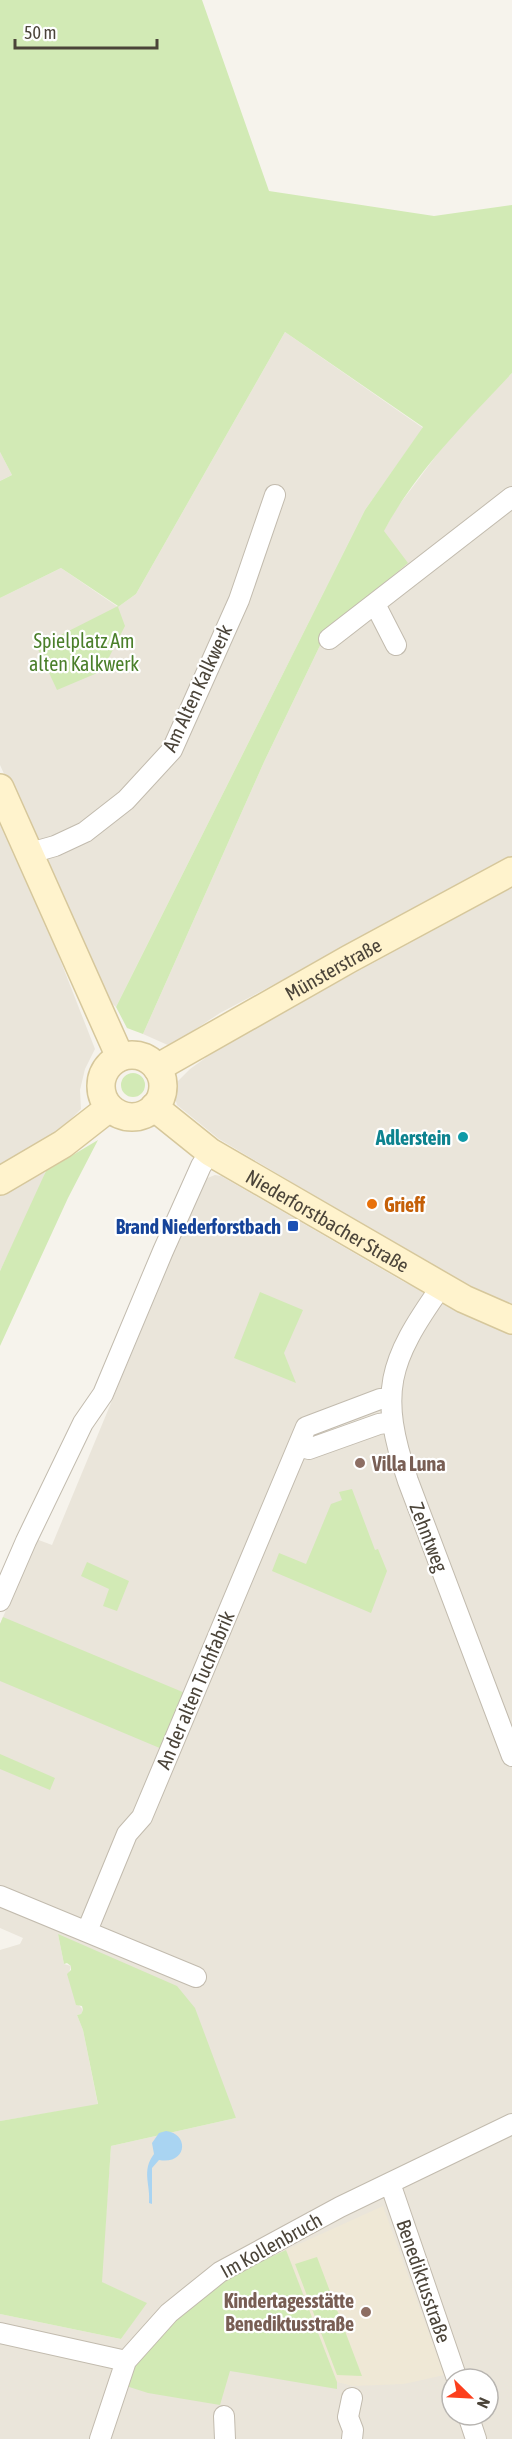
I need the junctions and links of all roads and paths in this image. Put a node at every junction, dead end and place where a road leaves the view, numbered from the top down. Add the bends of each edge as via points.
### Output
1 (275, 495) dead end
2 (512, 497) edge
3 (375, 604) junction
4 (330, 639) dead end
5 (396, 645) dead end
6 (0, 788) edge
7 (30, 853) junction
8 (512, 871) edge
9 (120, 1057) junction
10 (157, 1068) junction
11 (154, 1107) junction
12 (110, 1108) junction
13 (210, 1152) junction
14 (0, 1181) edge
15 (441, 1287) junction
16 (512, 1320) edge
17 (390, 1399) junction
18 (392, 1422) junction
19 (298, 1446) junction
20 (0, 1601) edge
21 (512, 1756) edge
22 (0, 1896) edge
23 (87, 1931) junction
24 (196, 1977) dead end
25 (512, 2124) edge
26 (390, 2182) junction
27 (0, 2334) edge
28 (126, 2361) junction
29 (453, 2367) edge
30 (352, 2398) dead end
31 (224, 2416) dead end
32 (100, 2439) edge
33 (225, 2439) edge
34 (352, 2439) edge

1 - 7 street, Am Alten Kalkwerk via 239,600 172,750 126,800 85,832
2 - 3 street
3 - 4 street
3 - 5 street
6 - 7 street
7 - 9 street
8 - 10 street, Münsterstraße
9 - 10 street via 141,1056
9 - 12 street via 109,1065 102,1078 103,1098
10 - 11 street via 163,1088
11 - 12 street via 132,1117
11 - 13 street, Niederforstbacher Straße
12 - 14 street via 63,1144
13 - 15 street, Niederforstbacher Straße
13 - 20 street via 103,1394 83,1423
15 - 16 street, Niederforstbacher Straße
15 - 17 street, Zehntweg via 401,1349
17 - 18 street, Zehntweg
17 - 19 street, An der alten Tuchfabrik via 380,1399 306,1427
18 - 19 street via 309,1449
18 - 21 street, Zehntweg via 408,1482
19 - 23 street, An der alten Tuchfabrik via 142,1817 127,1834
22 - 23 street
23 - 24 street
25 - 26 street, Im Kollenbruch
26 - 28 street, Im Kollenbruch via 219,2272 169,2313
26 - 29 street, Benediktusstraße
27 - 28 street
28 - 32 street, Im Kollenbruch
30 - 34 street via 348,2417
31 - 33 street

